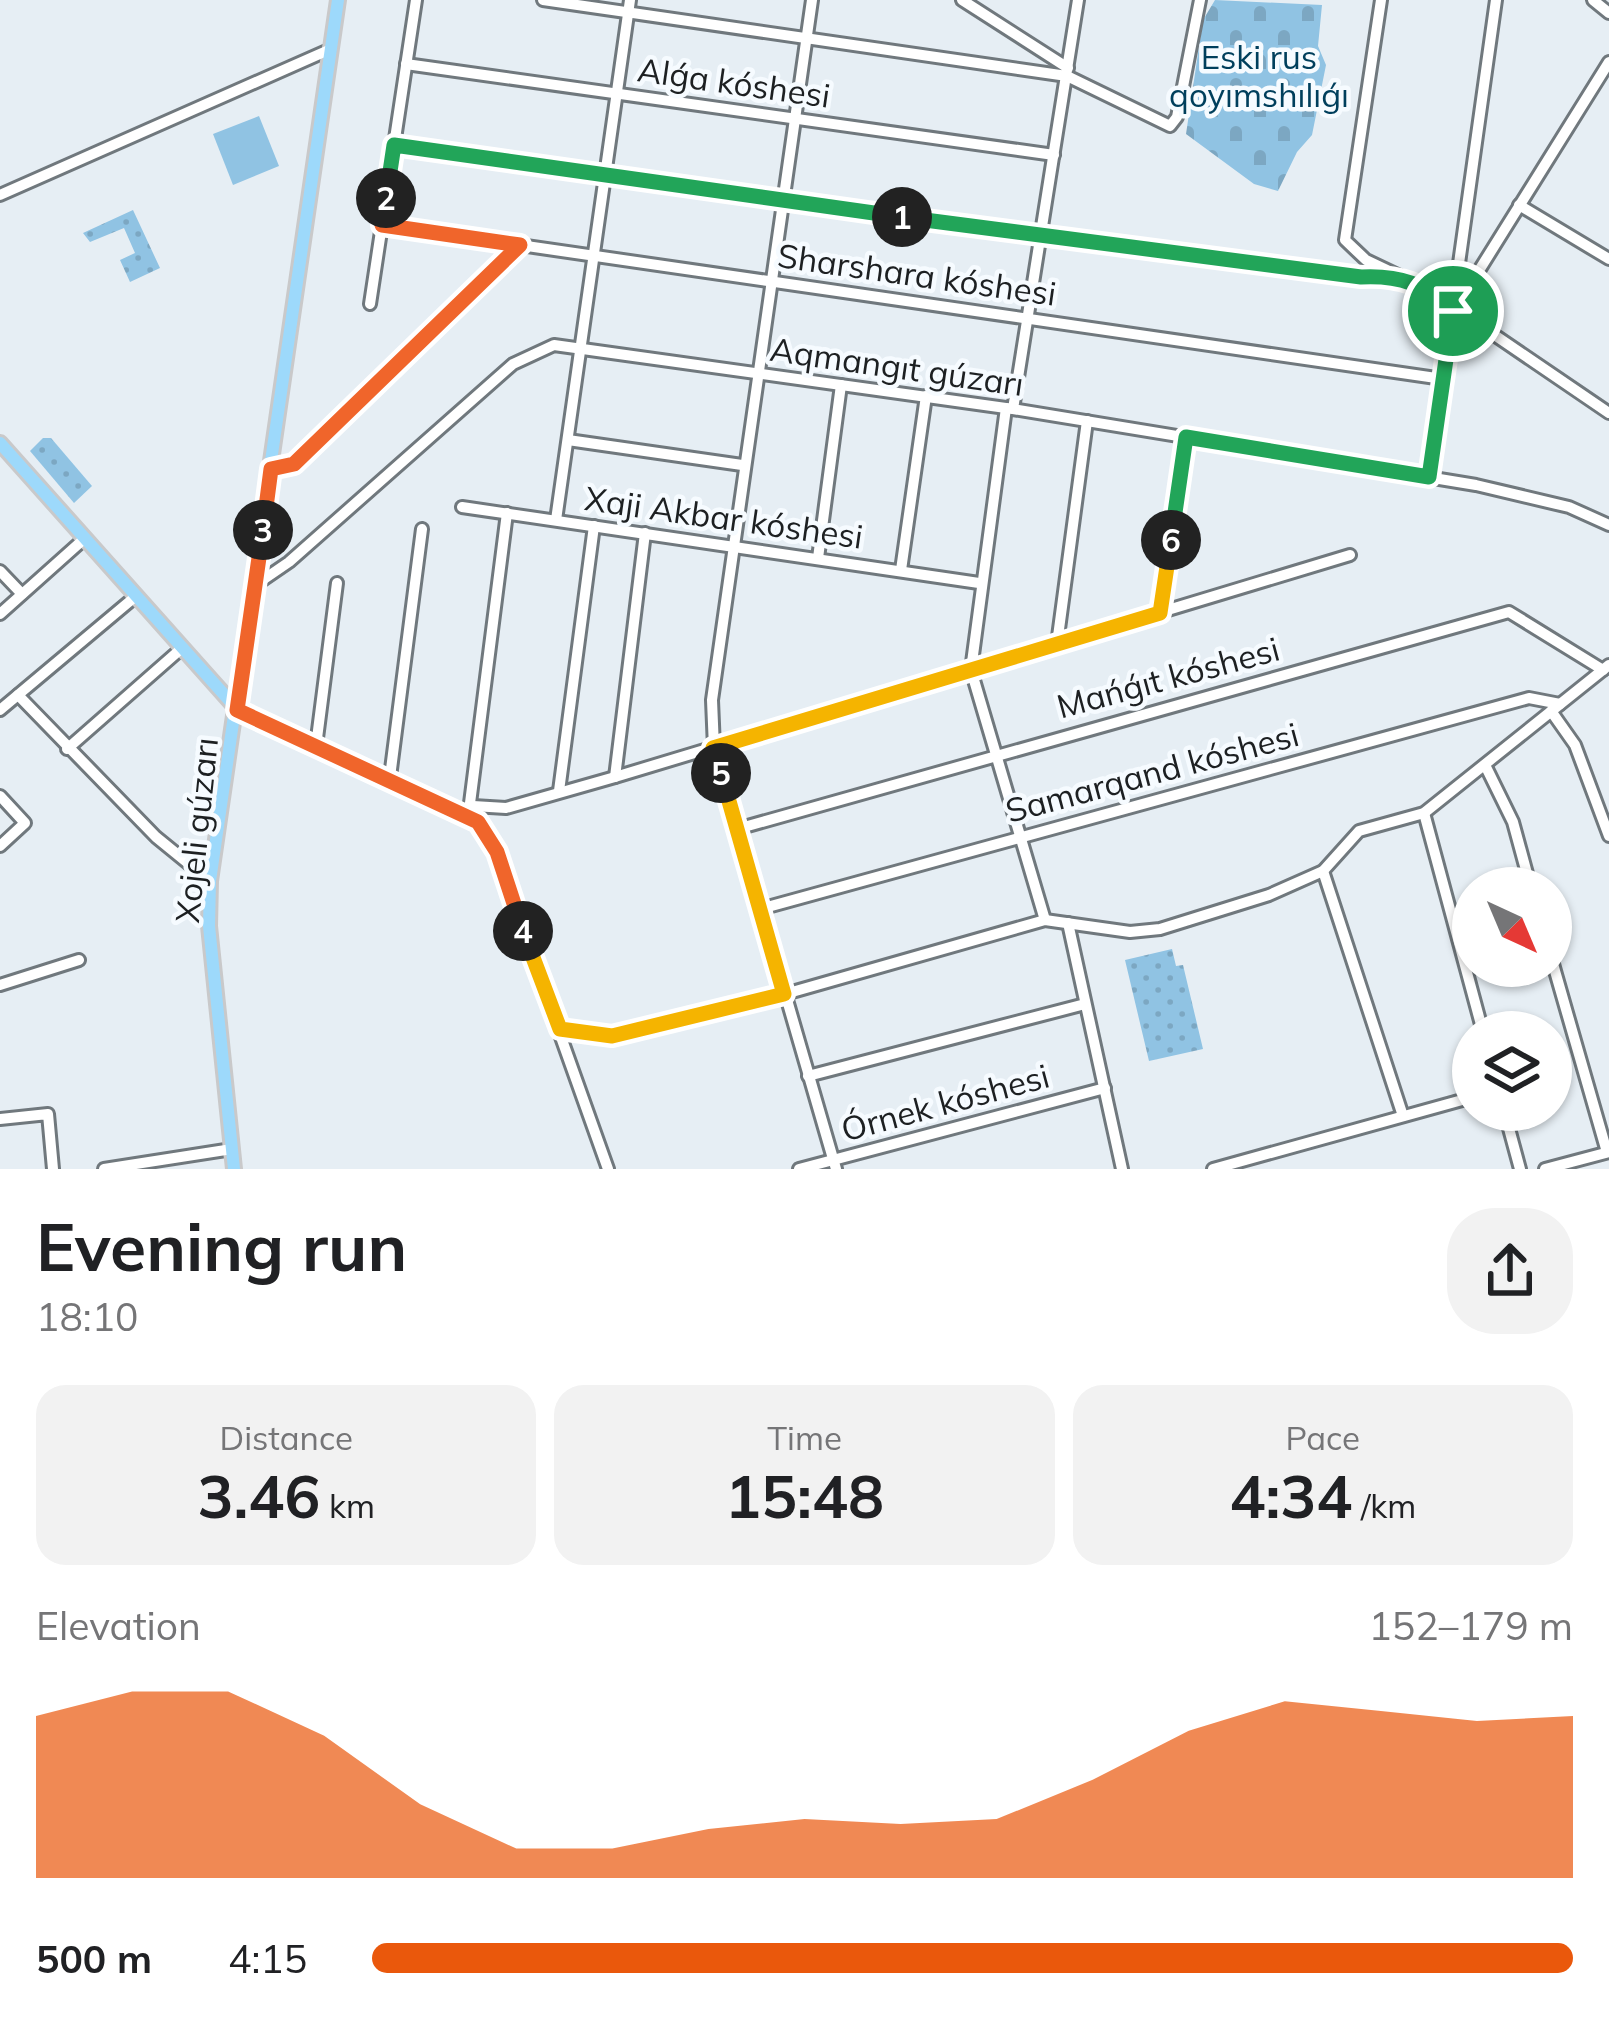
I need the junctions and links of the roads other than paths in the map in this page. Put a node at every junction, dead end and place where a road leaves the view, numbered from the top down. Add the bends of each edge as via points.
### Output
1 (338, 0) edge
2 (416, 0) edge
3 (543, 0) edge
4 (812, 0) edge
5 (962, 0) edge
6 (1078, 0) edge
7 (1200, 0) edge
8 (1381, 0) edge
9 (1496, 0) edge
10 (1592, 0) edge
11 (977, 4) edge
12 (629, 6) edge
13 (1609, 13) edge
14 (805, 38) junction
15 (331, 49) junction
16 (1609, 62) edge
17 (406, 64) junction
18 (1067, 72) junction
19 (620, 93) junction
20 (794, 118) junction
21 (394, 145) junction
22 (1054, 155) junction
23 (607, 175) junction
24 (0, 195) edge
25 (783, 200) junction
26 (1519, 205) junction
27 (382, 225) junction
28 (1041, 236) junction
29 (520, 245) junction
30 (595, 254) junction
31 (1609, 259) edge
32 (1391, 276) junction
33 (772, 280) junction
34 (370, 304) dead end
35 (1453, 311) junction
36 (1028, 317) junction
37 (581, 347) junction
38 (760, 374) junction
39 (1444, 379) junction
40 (841, 385) junction
41 (926, 396) junction
42 (1010, 408) junction
43 (1609, 413) edge
44 (1087, 421) junction
45 (1186, 437) junction
46 (568, 440) junction
47 (0, 443) edge
48 (742, 465) junction
49 (271, 469) junction
50 (1429, 477) junction
51 (462, 507) dead end
52 (507, 513) junction
53 (556, 520) junction
54 (1609, 525) edge
55 (594, 526) junction
56 (422, 530) dead end
57 (645, 533) junction
58 (84, 539) junction
59 (731, 545) junction
60 (1350, 556) dead end
61 (818, 558) junction
62 (902, 570) junction
63 (0, 571) edge
64 (337, 583) dead end
65 (979, 583) junction
66 (254, 586) junction
67 (22, 594) junction
68 (136, 596) junction
69 (1160, 613) junction
70 (0, 614) edge
71 (1058, 644) junction
72 (182, 648) junction
73 (1606, 667) edge
74 (970, 670) junction
75 (18, 694) junction
76 (1556, 708) junction
77 (0, 710) edge
78 (237, 710) junction
79 (316, 746) junction
80 (713, 748) junction
81 (67, 749) junction
82 (997, 752) junction
83 (1485, 765) junction
84 (390, 777) junction
85 (615, 777) junction
86 (559, 791) junction
87 (0, 796) edge
88 (470, 810) junction
89 (1424, 813) junction
90 (737, 829) junction
91 (1022, 834) junction
92 (1609, 836) edge
93 (0, 846) edge
94 (1526, 867) edge
95 (1323, 871) junction
96 (210, 881) junction
97 (760, 909) junction
98 (1045, 920) junction
99 (1067, 923) junction
100 (79, 960) dead end
101 (0, 986) edge
102 (1560, 987) edge
103 (784, 994) junction
104 (1085, 1004) junction
105 (1478, 1011) edge
106 (560, 1029) junction
107 (808, 1076) junction
108 (1105, 1088) junction
109 (1452, 1103) edge
110 (1403, 1116) junction
111 (0, 1119) edge
112 (1510, 1131) edge
113 (232, 1149) junction
114 (1608, 1152) edge
115 (834, 1164) edge
116 (53, 1169) edge
117 (104, 1169) edge
118 (234, 1169) edge
119 (608, 1169) edge
120 (799, 1169) edge
121 (1122, 1169) edge
122 (1213, 1169) edge
123 (1520, 1169) edge
124 (1546, 1169) edge

1 - 15 main road, Xojeli gúzarı
2 - 17 street
3 - 12 street
4 - 14 street
5 - 11 street
6 - 18 street
7 - 18 street via 1170,126
8 - 32 street via 1345,239
9 - 35 street
10 - 13 street
11 - 18 street
12 - 14 street
12 - 19 street
14 - 18 street
14 - 20 street
15 - 24 street
15 - 49 main road, Xojeli gúzarı
16 - 26 street
17 - 19 street, Alǵa kóshesi
17 - 21 street
18 - 22 street
19 - 20 street, Alǵa kóshesi
19 - 23 street
20 - 22 street, Alǵa kóshesi
20 - 25 street
21 - 23 street
21 - 27 street
22 - 28 street
23 - 25 street
23 - 30 street
25 - 28 street
25 - 33 street
26 - 31 street
26 - 35 street
27 - 29 street, Sharshara kóshesi
27 - 34 street
28 - 32 street
28 - 36 street
29 - 30 street, Sharshara kóshesi
29 - 49 street via 294,464
30 - 33 street, Sharshara kóshesi
30 - 37 street
32 - 35 street via 1427,289
33 - 36 street, Sharshara kóshesi
33 - 38 street
35 - 39 street
35 - 43 street
36 - 39 street, Sharshara kóshesi
36 - 42 street
37 - 38 street, Aqmangıt gúzarı
37 - 46 street
37 - 66 street, Aqmangıt gúzarı via 554,345 513,364
38 - 40 street, Aqmangıt gúzarı
38 - 48 street
39 - 50 street
40 - 41 street, Aqmangıt gúzarı
40 - 61 street
41 - 42 street, Aqmangıt gúzarı
41 - 62 street
42 - 44 street, Aqmangıt gúzarı
42 - 65 street
44 - 45 street, Aqmangıt gúzarı
44 - 71 street
45 - 50 street, Aqmangıt gúzarı
45 - 69 street
46 - 48 street
46 - 53 street
47 - 58 main road
48 - 59 street
49 - 66 main road, Xojeli gúzarı
50 - 54 street, Aqmangıt gúzarı via 1555,503
51 - 52 street, Xaji Akbar kóshesi
52 - 53 street, Xaji Akbar kóshesi
52 - 88 street
53 - 55 street, Xaji Akbar kóshesi
55 - 57 street, Xaji Akbar kóshesi
55 - 86 street
56 - 84 street
57 - 59 street, Xaji Akbar kóshesi
57 - 85 street
58 - 67 street
58 - 68 main road
59 - 61 street, Xaji Akbar kóshesi
59 - 80 street
60 - 69 street
61 - 62 street, Xaji Akbar kóshesi
62 - 65 street, Xaji Akbar kóshesi
63 - 67 street
64 - 79 street
65 - 74 street
66 - 78 main road, Xojeli gúzarı
67 - 70 street
68 - 72 main road
68 - 75 street
69 - 71 street
71 - 74 street
72 - 78 main road
72 - 81 street
73 - 76 street
73 - 82 street, Mańǵıt kóshesi via 1509,612
74 - 80 street
74 - 82 street
75 - 77 street
75 - 81 street
76 - 83 street
76 - 91 street, Samarqand kóshesi via 1528,698
76 - 92 street
78 - 79 street
78 - 96 main road, Xojeli gúzarı
79 - 84 street
80 - 85 street
80 - 90 street
81 - 96 street
82 - 90 street, Mańǵıt kóshesi
82 - 91 street
83 - 89 street
83 - 94 street
84 - 88 street
85 - 86 street
86 - 88 street
87 - 93 street via 25,823
88 - 106 street via 497,852
89 - 95 street via 1359,832
89 - 105 street
90 - 97 street
91 - 97 street, Samarqand kóshesi
91 - 98 street
95 - 99 street via 1160,929
95 - 110 street
96 - 113 main road, Xojeli gúzarı
97 - 103 street
98 - 99 street
98 - 103 street
99 - 104 street
100 - 101 street
102 - 114 street
103 - 106 street via 612,1036
103 - 107 street
104 - 107 street
104 - 108 street
106 - 119 street
107 - 115 street
108 - 115 street, Órnek kóshesi
108 - 121 street
109 - 110 street
110 - 122 street
111 - 116 street via 48,1114
112 - 123 street
113 - 117 street
113 - 118 main road, Xojeli gúzarı
114 - 124 street
115 - 120 street, Órnek kóshesi

